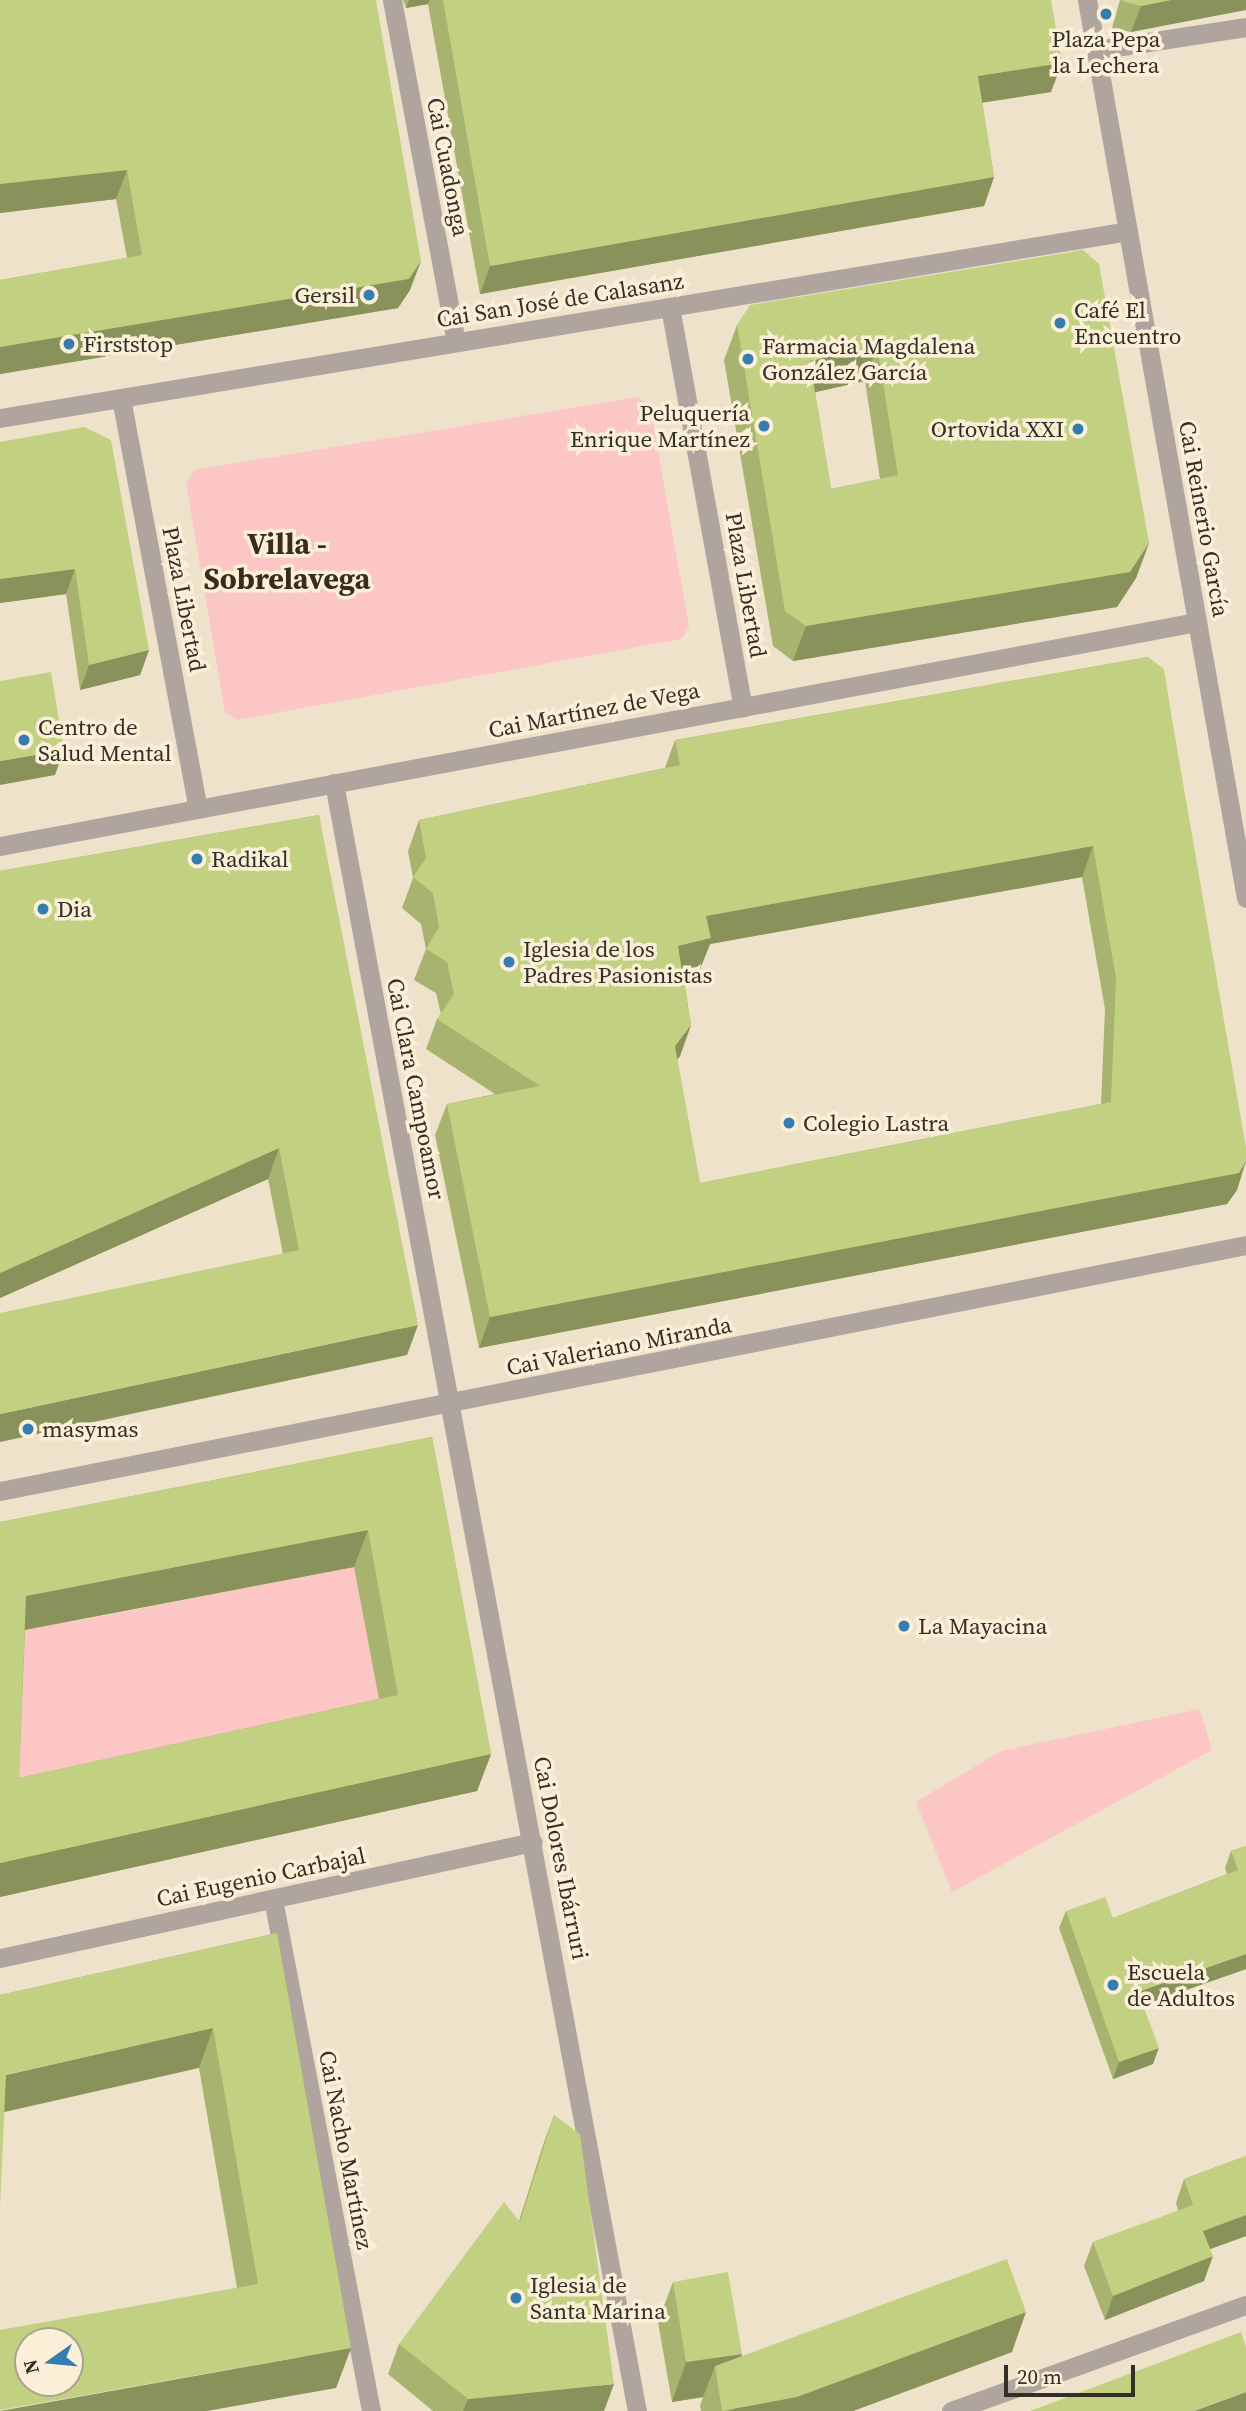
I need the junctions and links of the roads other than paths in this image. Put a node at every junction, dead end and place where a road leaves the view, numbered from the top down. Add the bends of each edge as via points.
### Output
1 (392, 0) edge
2 (1087, 0) edge
3 (1246, 27) edge
4 (1096, 50) junction
5 (1128, 231) junction
6 (670, 307) junction
7 (456, 342) junction
8 (121, 398) junction
9 (0, 418) edge
10 (1197, 622) junction
11 (743, 706) junction
12 (334, 783) junction
13 (198, 809) junction
14 (0, 846) edge
15 (1246, 898) edge
16 (1246, 1245) edge
17 (449, 1404) junction
18 (0, 1491) edge
19 (533, 1842) junction
20 (274, 1899) junction
21 (0, 1958) edge
22 (1246, 2305) edge
23 (371, 2411) edge
24 (637, 2411) edge
25 (951, 2411) edge

1 - 7 street, Cai Cuadonga
2 - 4 street, Cai Reinerio García
3 - 4 street
4 - 5 street, Cai Reinerio García
5 - 6 street, Cai San José de Calasanz
5 - 10 street, Cai Reinerio García
6 - 7 street, Cai San José de Calasanz
6 - 11 street, Plaza Libertad
7 - 8 street, Cai San José de Calasanz
8 - 9 street, Cai San José de Calasanz
8 - 13 street, Plaza Libertad
10 - 11 street, Cai Martínez de Vega
10 - 15 street, Cai Reinerio García
11 - 12 street, Cai Martínez de Vega
12 - 13 street, Cai Martínez de Vega
12 - 17 street, Cai Clara Campoamor
13 - 14 street, Cai Martínez de Vega
16 - 17 street, Cai Valeriano Miranda
17 - 18 street, Cai Valeriano Miranda
17 - 19 street, Cai Dolores Ibárruri
19 - 20 street, Cai Eugenio Carbajal
19 - 24 street, Cai Dolores Ibárruri
20 - 21 street, Cai Eugenio Carbajal
20 - 23 street, Cai Nacho Martínez
22 - 25 street

